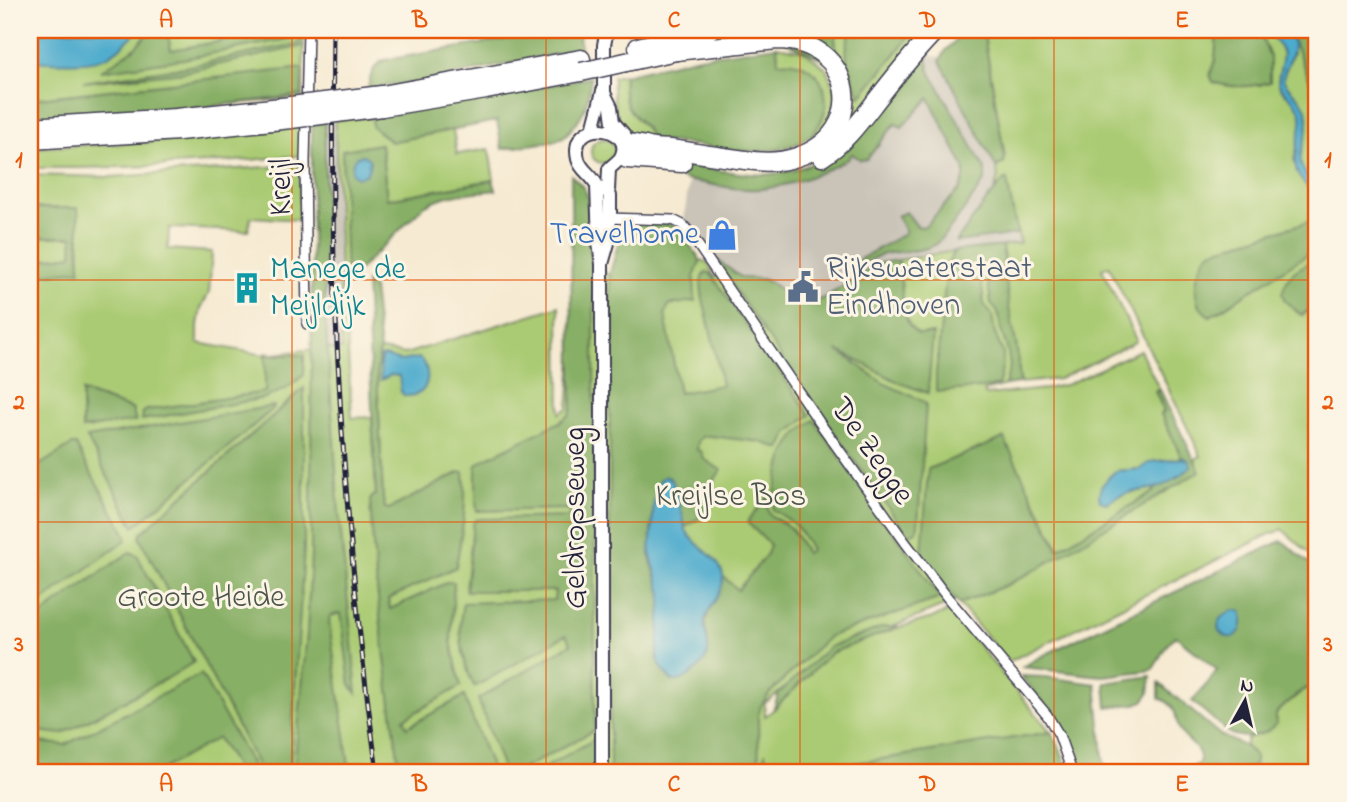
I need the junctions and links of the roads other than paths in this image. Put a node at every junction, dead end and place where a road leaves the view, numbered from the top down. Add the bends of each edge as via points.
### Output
1 (308, 30) edge
2 (598, 30) edge
3 (607, 30) edge
4 (710, 30) edge
5 (760, 30) edge
6 (936, 30) edge
7 (604, 45) junction
8 (676, 51) junction
9 (626, 56) junction
10 (603, 90) junction
11 (291, 113) junction
12 (30, 127) edge
13 (604, 129) junction
14 (30, 140) edge
15 (626, 149) junction
16 (580, 153) junction
17 (611, 172) junction
18 (604, 218) junction
19 (307, 324) dead end
20 (603, 772) edge
21 (1072, 772) edge

1 - 19 street, Kreijl
2 - 7 main road
3 - 7 main road
4 - 9 highway
5 - 8 highway
6 - 15 highway via 849,136 809,163 757,173
7 - 10 main road
8 - 9 highway
8 - 15 highway via 777,40 810,46 838,73 844,95 842,115 820,145 781,161 751,162 645,145
9 - 11 highway, bridge via 486,90
10 - 13 main road
10 - 13 main road via 598,110
11 - 12 highway
11 - 14 highway via 179,131
13 - 15 main road via 622,132
13 - 16 main road via 585,143
15 - 17 main road via 620,167
16 - 17 main road via 592,169
16 - 18 main road via 580,164 597,186
17 - 18 main road via 612,191
18 - 20 main road, Geldropseweg via 599,243 603,264
18 - 21 street, De Zegge via 670,219 689,232 905,542 1047,715

